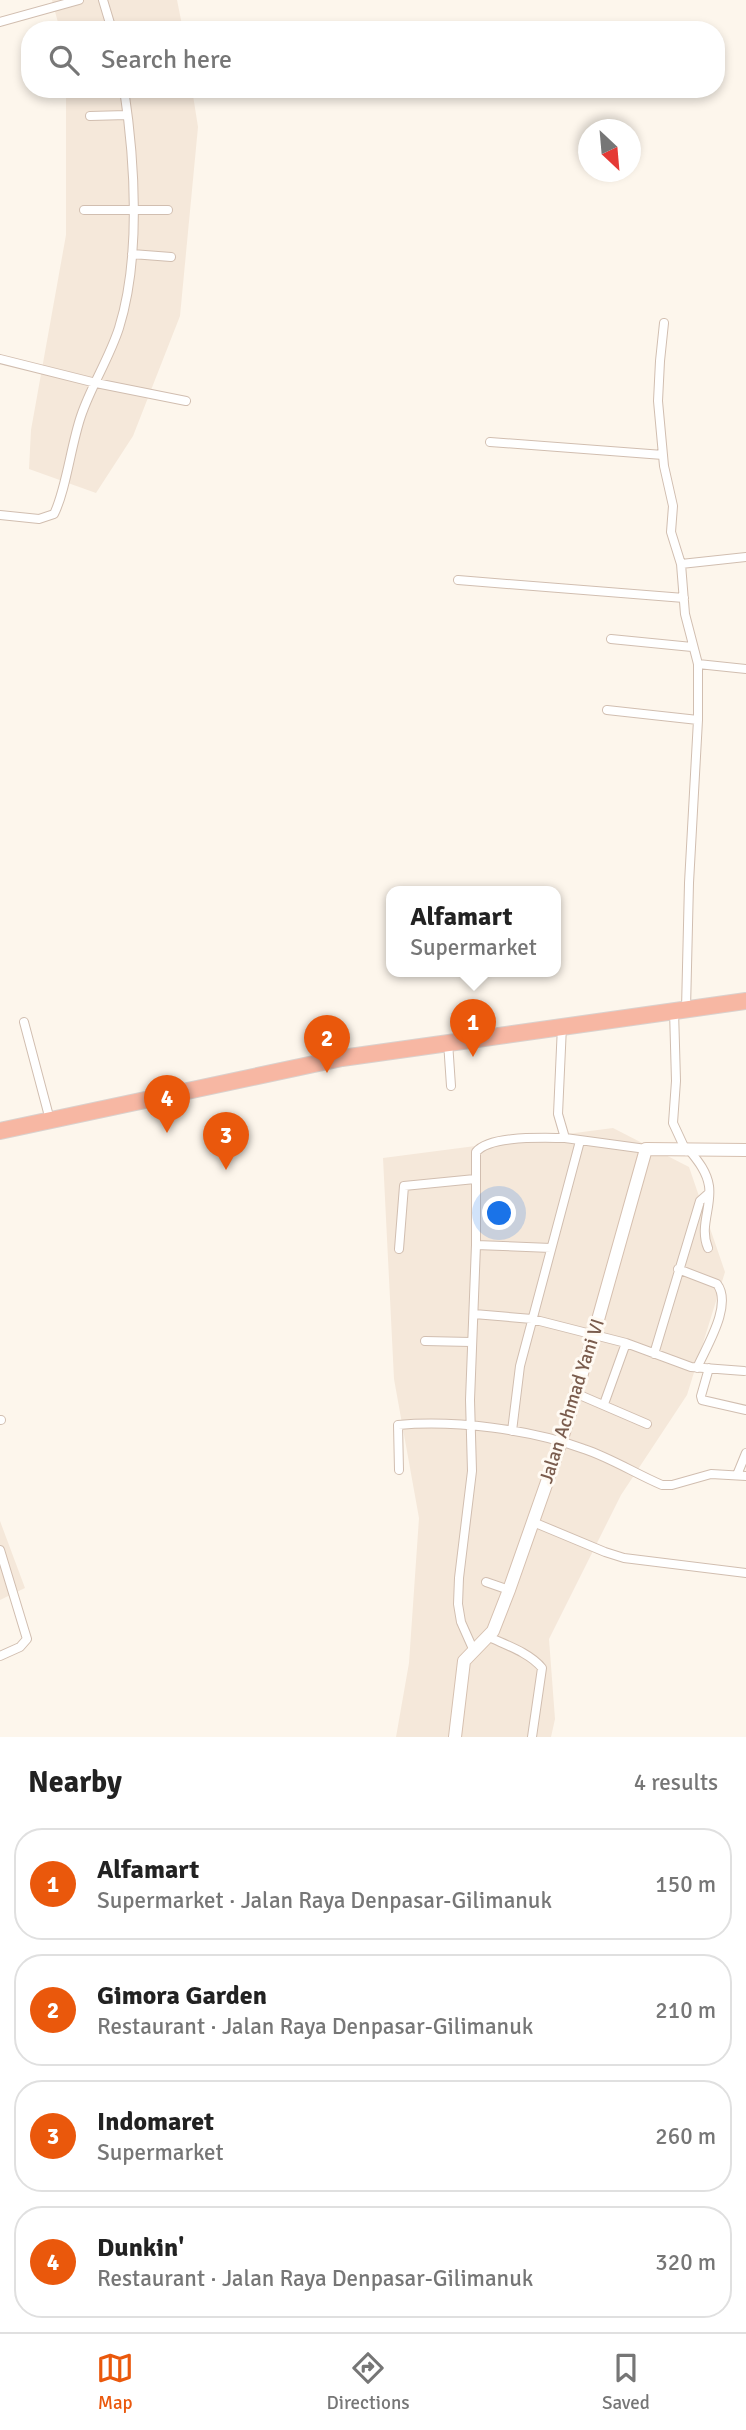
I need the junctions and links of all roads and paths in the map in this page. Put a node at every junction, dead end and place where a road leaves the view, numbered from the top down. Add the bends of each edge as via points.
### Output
1 (79, 0) edge
2 (103, 0) edge
3 (109, 21) edge
4 (0, 22) edge
5 (125, 98) edge
6 (127, 115) junction
7 (90, 116) dead end
8 (133, 209) junction
9 (84, 210) dead end
10 (168, 210) dead end
11 (132, 254) junction
12 (171, 257) dead end
13 (664, 323) dead end
14 (0, 359) edge
15 (96, 383) junction
16 (186, 401) dead end
17 (490, 442) dead end
18 (663, 456) junction
19 (0, 514) edge
20 (746, 557) edge
21 (681, 564) junction
22 (458, 580) dead end
23 (684, 598) junction
24 (611, 639) dead end
25 (692, 647) junction
26 (698, 664) junction
27 (746, 669) edge
28 (607, 710) dead end
29 (698, 720) junction
30 (746, 1001) edge
31 (680, 1010) junction
32 (24, 1022) dead end
33 (562, 1026) junction
34 (448, 1042) junction
35 (451, 1086) dead end
36 (50, 1120) junction
37 (0, 1131) edge
38 (565, 1138) junction
39 (580, 1141) junction
40 (646, 1149) junction
41 (746, 1150) edge
42 (684, 1151) junction
43 (475, 1179) junction
44 (707, 1194) junction
45 (476, 1245) junction
46 (551, 1248) junction
47 (708, 1248) dead end
48 (400, 1249) dead end
49 (678, 1269) junction
50 (474, 1314) junction
51 (531, 1319) junction
52 (594, 1334) junction
53 (425, 1341) dead end
54 (471, 1342) junction
55 (626, 1343) junction
56 (654, 1354) junction
57 (697, 1368) junction
58 (709, 1368) junction
59 (744, 1371) edge
60 (575, 1393) junction
61 (604, 1404) junction
62 (746, 1410) edge
63 (648, 1424) dead end
64 (470, 1427) junction
65 (512, 1431) junction
66 (561, 1442) junction
67 (746, 1453) edge
68 (399, 1470) dead end
69 (741, 1475) edge
70 (533, 1522) junction
71 (0, 1549) edge
72 (746, 1573) edge
73 (486, 1582) dead end
74 (509, 1590) junction
75 (489, 1637) junction
76 (473, 1649) junction
77 (0, 1656) edge
78 (455, 1737) edge
79 (532, 1737) edge

1 - 4 street
2 - 3 street
5 - 6 street
6 - 7 street
6 - 8 street
8 - 9 street
8 - 10 street
8 - 11 street
11 - 12 street
11 - 15 street via 123,315
13 - 18 street via 659,401
14 - 15 street
15 - 16 street
15 - 19 street via 82,414 56,510 50,517 38,519
17 - 18 street
18 - 21 street via 673,506 670,531
20 - 21 street
21 - 23 street
22 - 23 street
23 - 25 street
24 - 25 street
25 - 26 street
26 - 27 street
26 - 29 street
28 - 29 street
29 - 31 street
30 - 31 highway
31 - 33 highway
31 - 42 street via 673,1123
32 - 36 street
33 - 34 highway
33 - 38 street via 558,1114
34 - 35 street
34 - 36 highway via 342,1059
36 - 37 highway
38 - 39 street
38 - 43 street via 486,1144 477,1151
39 - 40 street
39 - 46 street
40 - 42 street
40 - 52 street, Jalan Achmad Yani VI
41 - 42 street
42 - 44 street via 701,1165
43 - 45 street
43 - 48 street via 404,1186
44 - 47 street via 703,1230
44 - 49 street via 700,1201
45 - 46 street
45 - 50 street
46 - 51 street
49 - 56 street
49 - 57 street via 717,1284 722,1295 718,1320
50 - 51 street
50 - 54 street
51 - 52 street
51 - 65 street
52 - 55 street
52 - 60 street, Jalan Achmad Yani VI
53 - 54 street
54 - 64 street
55 - 56 street
55 - 61 street
56 - 57 street
57 - 58 street
58 - 59 street
58 - 62 street via 702,1400
60 - 61 street
60 - 66 street, Jalan Achmad Yani VI
61 - 63 street
64 - 65 street
64 - 68 street via 398,1425
64 - 76 street via 472,1471 458,1604
65 - 66 street
66 - 69 street via 662,1485 704,1475
66 - 70 street, Jalan Achmad Yani VI
67 - 69 street
70 - 72 street via 624,1558
70 - 74 street, Jalan Achmad Yani VI
71 - 77 street via 27,1639
73 - 74 street
74 - 75 street, Jalan Achmad Yani VI
75 - 76 street, Jalan Achmad Yani VI
75 - 79 street via 542,1668
76 - 78 street via 462,1667

